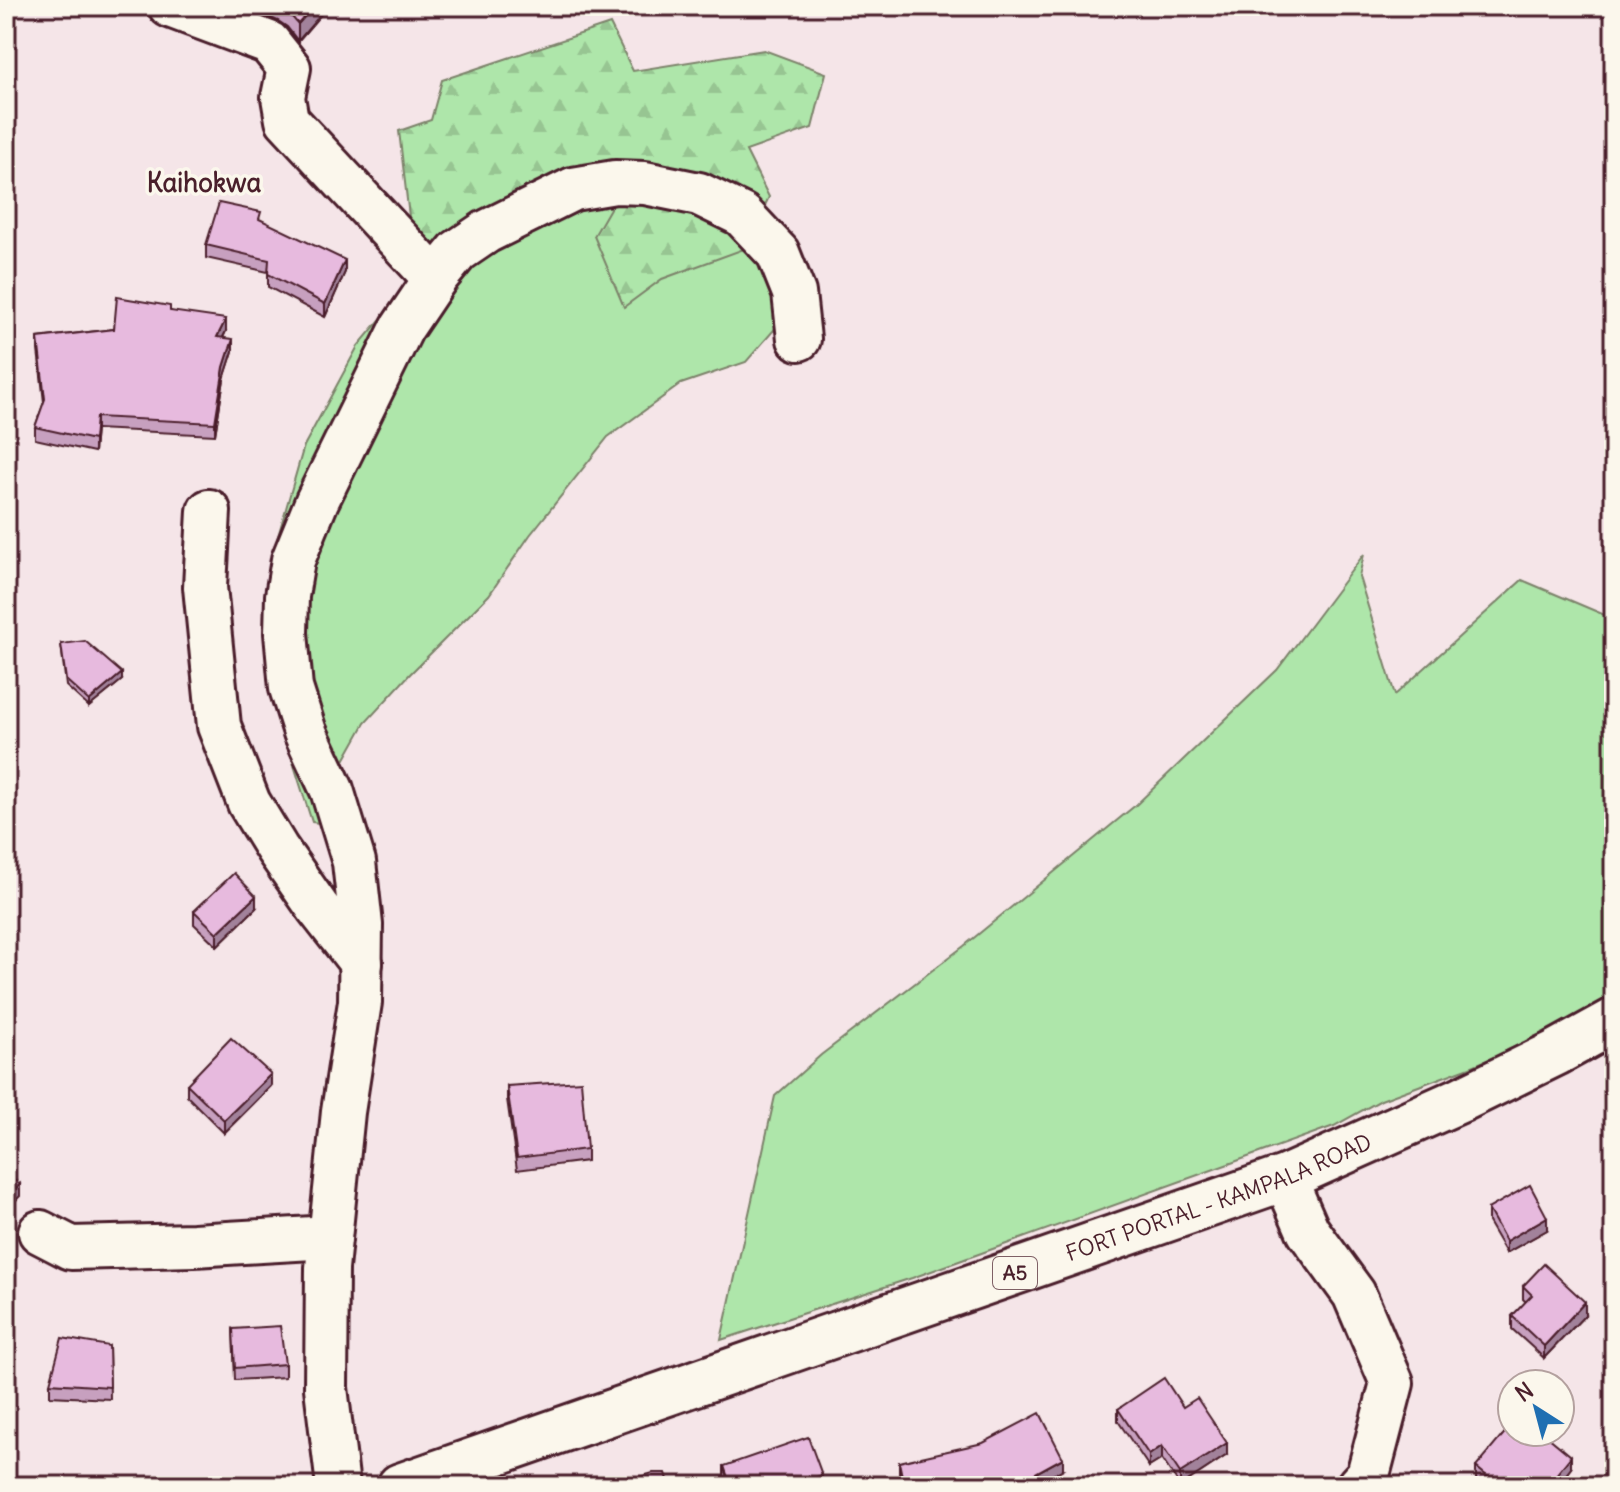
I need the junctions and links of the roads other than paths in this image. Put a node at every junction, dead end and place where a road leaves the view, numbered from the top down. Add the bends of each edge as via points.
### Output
1 (170, 6) edge
2 (435, 279) junction
3 (799, 339) dead end
4 (209, 511) dead end
5 (361, 963) junction
6 (1614, 1021) edge
7 (1285, 1178) junction
8 (40, 1232) dead end
9 (330, 1237) junction
10 (338, 1486) edge
11 (400, 1486) edge
12 (1358, 1486) edge

1 - 2 street via 269,43 289,68 283,97 287,120
2 - 3 street via 458,251 486,232 573,189 645,183 699,194 742,215 778,253 794,293
2 - 5 street via 402,328 317,501 293,560 287,596 291,688 354,862
4 - 5 street via 205,587 219,726 249,803
5 - 9 street
6 - 7 highway, FORT PORTAL - KAMPALA ROAD / A5 via 1460,1100
7 - 11 highway, FORT PORTAL - KAMPALA ROAD / A5
7 - 12 street via 1308,1231 1354,1294 1392,1383 1368,1475
8 - 9 street via 71,1248
9 - 10 street via 326,1388

